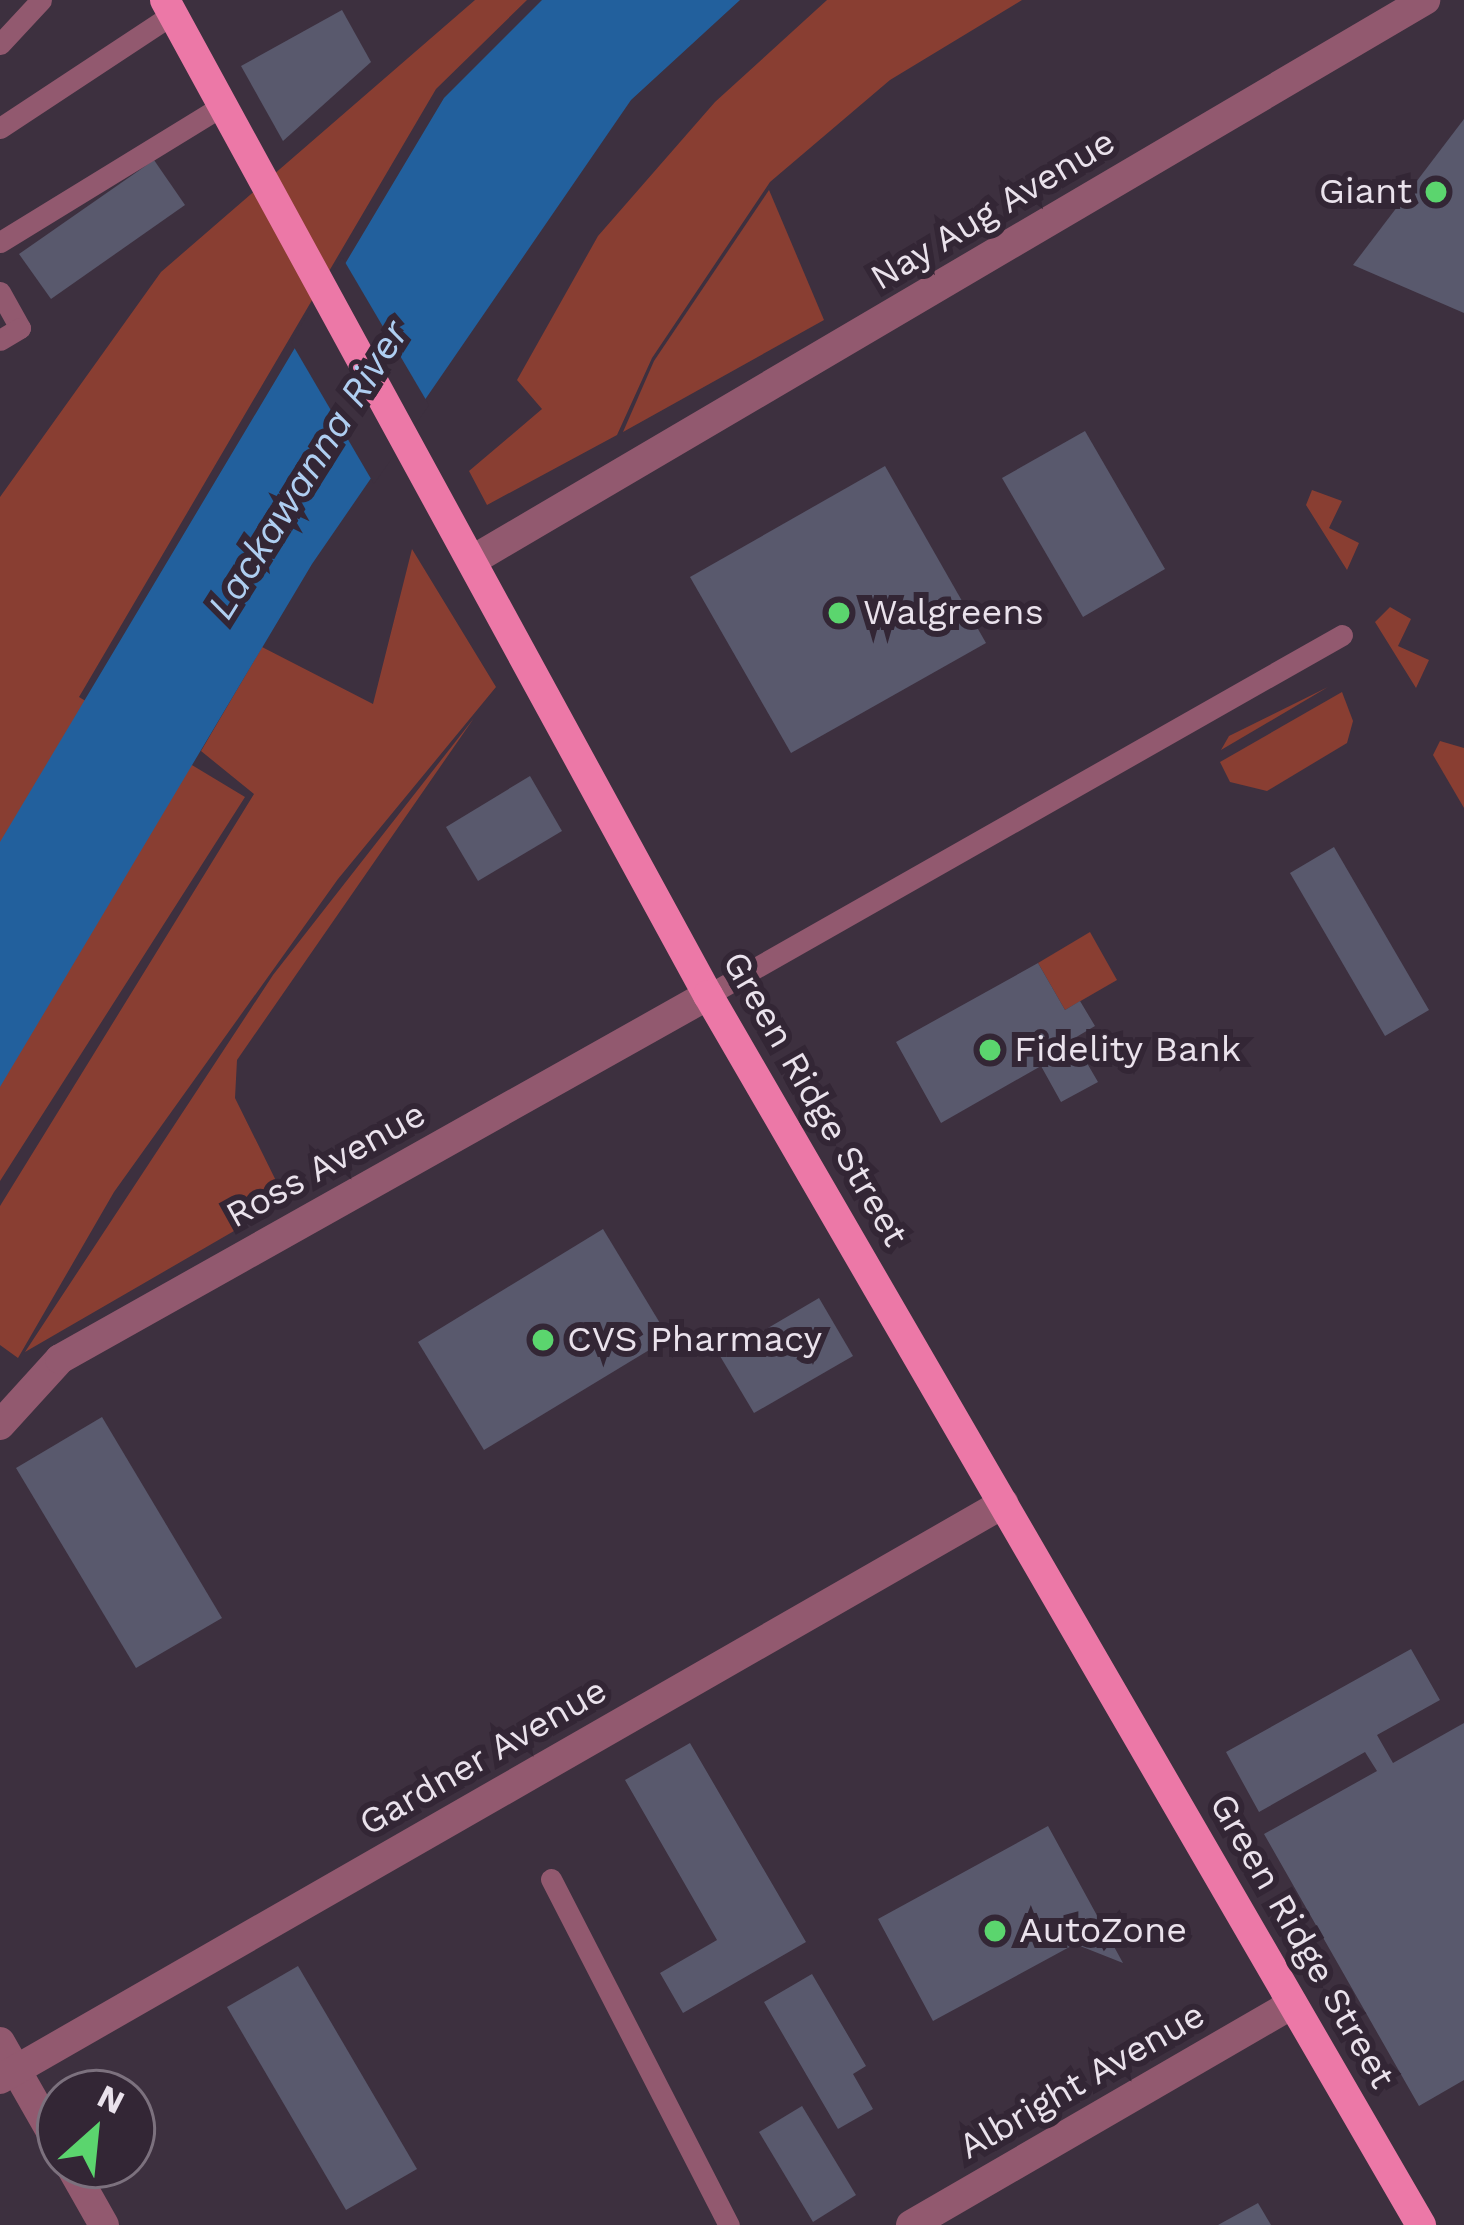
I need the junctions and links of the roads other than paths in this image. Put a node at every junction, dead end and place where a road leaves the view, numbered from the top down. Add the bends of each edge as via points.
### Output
1 (41, 0) edge
2 (1425, 0) edge
3 (169, 7) edge
4 (0, 44) edge
5 (225, 104) junction
6 (0, 128) edge
7 (0, 242) edge
8 (0, 292) edge
9 (0, 340) edge
10 (478, 557) junction
11 (1342, 635) dead end
12 (709, 995) junction
13 (0, 1425) edge
14 (1004, 1503) junction
15 (551, 1879) dead end
16 (1293, 2004) junction
17 (0, 2042) edge
18 (8, 2075) edge
19 (36, 2114) edge
20 (84, 2189) edge
21 (104, 2225) edge
22 (729, 2225) edge
23 (911, 2225) edge
24 (1421, 2225) edge

1 - 4 lane
2 - 10 street, Nay Aug Avenue via 596,480
3 - 5 main road, Green Ridge Street
3 - 6 lane
5 - 7 lane
5 - 10 main road, Green Ridge Street
8 - 9 lane via 20,328
10 - 12 main road, Green Ridge Street
11 - 12 lane
12 - 13 street, Ross Avenue via 60,1359
12 - 14 main road, Green Ridge Street
14 - 16 main road, Green Ridge Street
14 - 18 street, Gardner Avenue
15 - 22 lane
16 - 23 street, Albright Avenue
16 - 24 main road, Green Ridge Street
17 - 18 street
18 - 19 street
20 - 21 street

